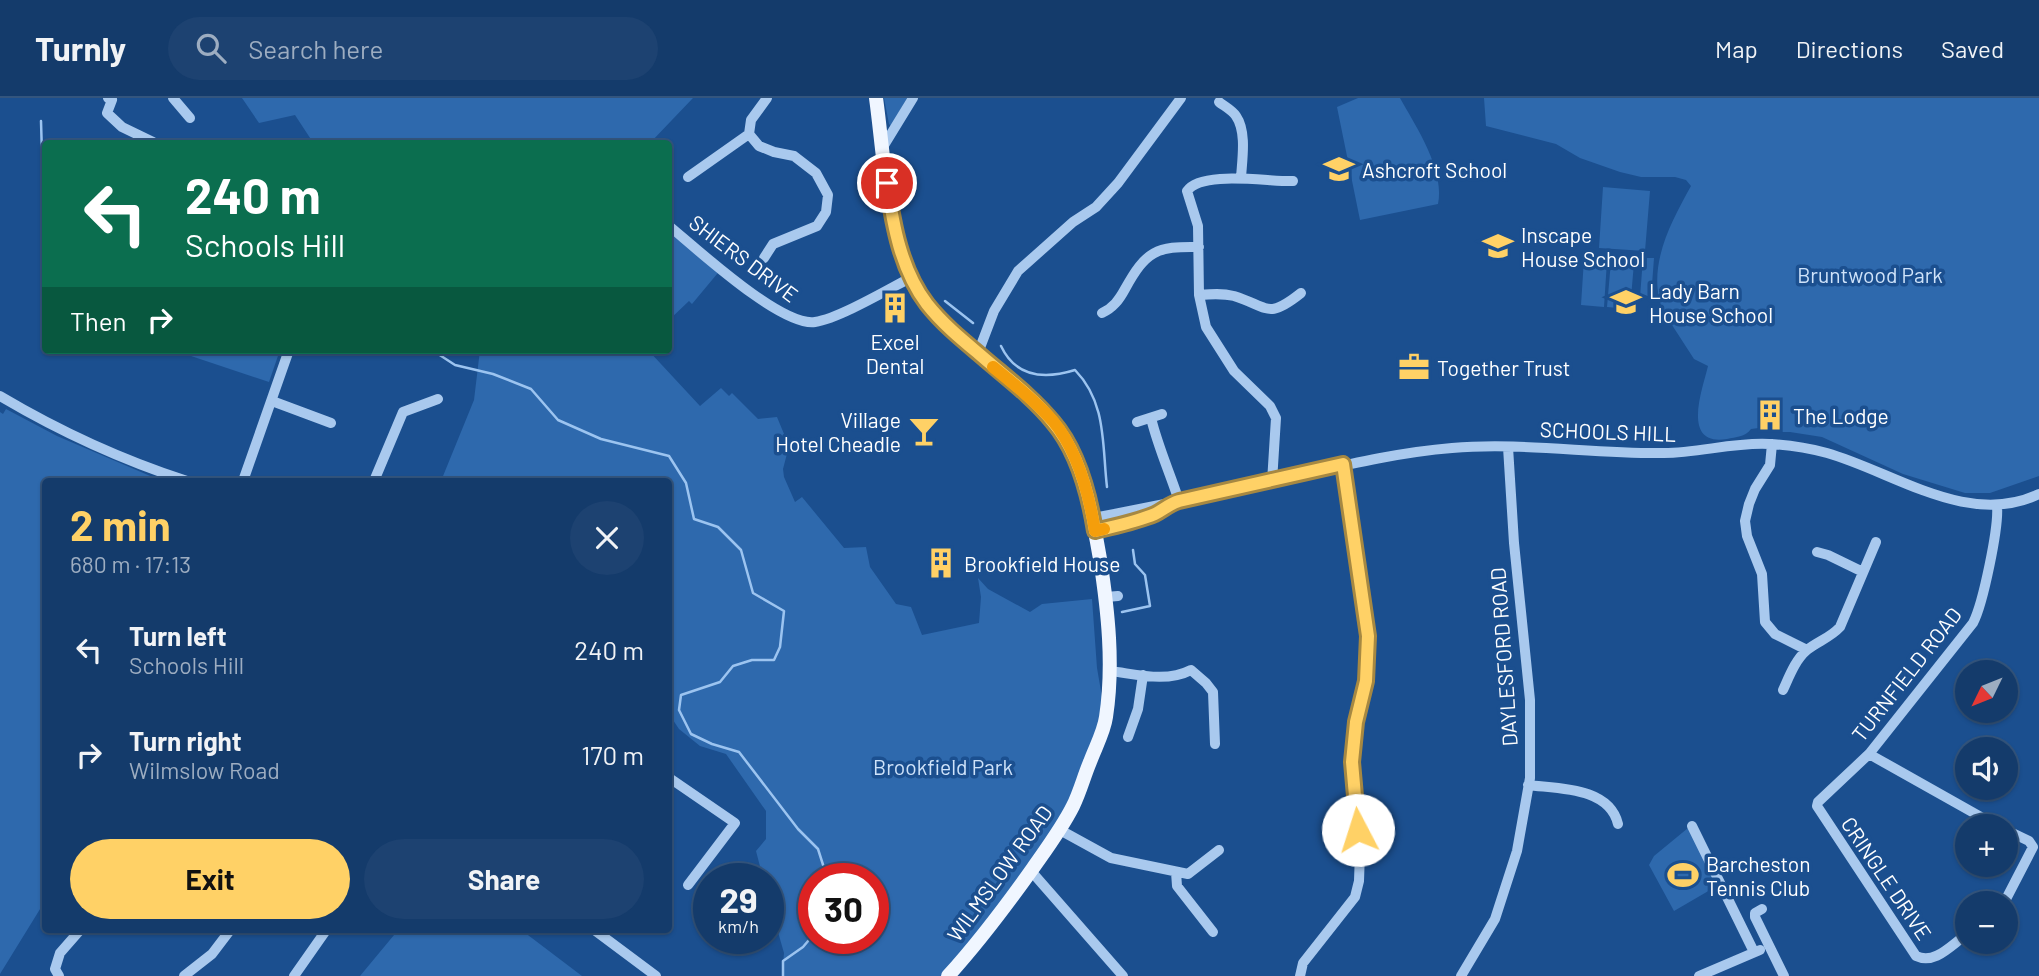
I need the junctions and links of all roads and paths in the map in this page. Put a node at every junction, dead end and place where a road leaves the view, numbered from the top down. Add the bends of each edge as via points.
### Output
1 (173, 98) edge
2 (767, 98) edge
3 (876, 98) edge
4 (914, 98) edge
5 (1181, 98) edge
6 (111, 99) edge
7 (1219, 102) dead end
8 (190, 117) dead end
9 (749, 134) junction
10 (149, 140) edge
11 (883, 147) junction
12 (688, 177) dead end
13 (1241, 177) junction
14 (1293, 181) dead end
15 (672, 228) edge
16 (1199, 247) junction
17 (764, 258) dead end
18 (912, 277) junction
19 (1301, 293) dead end
20 (1199, 295) junction
21 (1102, 313) dead end
22 (978, 353) junction
23 (288, 354) edge
24 (0, 396) edge
25 (438, 399) dead end
26 (272, 401) junction
27 (1138, 422) dead end
28 (331, 423) dead end
29 (1772, 444) junction
30 (1508, 447) junction
31 (1343, 464) junction
32 (178, 478) edge
33 (244, 478) edge
34 (375, 478) edge
35 (1272, 482) junction
36 (2039, 494) edge
37 (1174, 503) junction
38 (1997, 506) junction
39 (1094, 524) junction
40 (1876, 542) dead end
41 (1817, 552) dead end
42 (1863, 572) junction
43 (1807, 650) junction
44 (1193, 658) dead end
45 (1191, 670) junction
46 (1110, 671) junction
47 (1143, 675) junction
48 (1783, 690) dead end
49 (1128, 737) dead end
50 (1216, 744) dead end
51 (1869, 754) junction
52 (672, 780) edge
53 (1528, 785) junction
54 (1817, 806) joint
55 (1976, 814) edge
56 (1618, 824) dead end
57 (1692, 825) dead end
58 (1060, 830) junction
59 (2018, 836) edge
60 (1219, 850) dead end
61 (1031, 870) junction
62 (1176, 872) junction
63 (2018, 876) edge
64 (688, 886) dead end
65 (1762, 909) dead end
66 (1213, 932) dead end
67 (78, 933) edge
68 (228, 933) edge
69 (324, 933) edge
70 (598, 933) edge
71 (1955, 943) edge
72 (1769, 946) junction
73 (1754, 952) junction
74 (59, 976) edge
75 (184, 976) edge
76 (294, 976) edge
77 (656, 976) edge
78 (948, 976) edge
79 (1123, 976) edge
80 (1300, 976) edge
81 (1461, 976) edge
82 (1699, 976) edge
83 (1784, 976) edge

1 - 8 street
2 - 9 street via 751,120
3 - 11 main road, WILMSLOW ROAD
4 - 11 street
5 - 22 street via 1096,207 1018,271 994,311
6 - 10 street via 107,113 122,127
7 - 13 street via 1240,124
9 - 12 street
9 - 17 street via 760,146 794,156 816,173 828,195 826,212 817,226 773,244
11 - 18 main road, WILMSLOW ROAD via 893,222
13 - 14 street
13 - 16 street via 1202,181 1187,191
15 - 18 street, SHIERS DRIVE via 777,311 803,323 822,321
16 - 20 street
16 - 21 street via 1154,251 1134,271 1114,306
18 - 22 main road, WILMSLOW ROAD via 940,320
19 - 20 street via 1274,309 1231,295
20 - 35 street via 1206,327 1223,356 1270,405 1276,418
22 - 39 main road, WILMSLOW ROAD via 1055,423 1080,472
23 - 26 street
24 - 32 street via 79,438
25 - 34 street via 403,412
26 - 28 street
26 - 33 street
27 - 37 street via 1157,416 1158,447 1167,465
29 - 30 street, SCHOOLS HILL via 1692,453
29 - 38 street, SCHOOLS HILL via 1828,453 1941,496
29 - 43 street via 1770,465 1749,504 1747,536 1762,574 1765,622 1774,634
30 - 31 street, SCHOOLS HILL via 1449,448
30 - 53 street, DAYLESFORD ROAD via 1530,699
31 - 35 street, SCHOOLS HILL
31 - 80 street via 1368,636 1366,681 1352,762 1359,881 1355,897 1303,963
35 - 37 street, SCHOOLS HILL
36 - 38 street, SCHOOLS HILL
37 - 39 street, SCHOOLS HILL via 1158,513
38 - 51 street, TURNFIELD ROAD via 1977,615
39 - 46 main road, WILMSLOW ROAD via 1112,596
40 - 42 street
41 - 42 street
42 - 43 street via 1840,626
43 - 48 street
44 - 45 street
45 - 47 street via 1174,677
45 - 50 street via 1213,692
46 - 47 street
46 - 58 main road, WILMSLOW ROAD via 1106,720
47 - 49 street
51 - 54 street, TURNFIELD ROAD
51 - 55 street
52 - 64 street via 735,823
53 - 56 street via 1601,799
53 - 81 street, DAYLESFORD ROAD via 1517,851 1495,919
54 - 71 street, CRINGLE DRIVE via 1916,956 1933,959
57 - 73 street
58 - 61 main road, WILMSLOW ROAD
58 - 62 street via 1111,858
59 - 63 street via 2033,847
60 - 62 street via 1188,874
61 - 78 main road, WILMSLOW ROAD via 995,923
61 - 79 street
62 - 66 street via 1177,886
65 - 72 street via 1754,914
67 - 74 street via 60,953 55,969
68 - 75 street via 212,954
69 - 76 street
70 - 77 street
72 - 73 street
72 - 83 street
73 - 82 street

